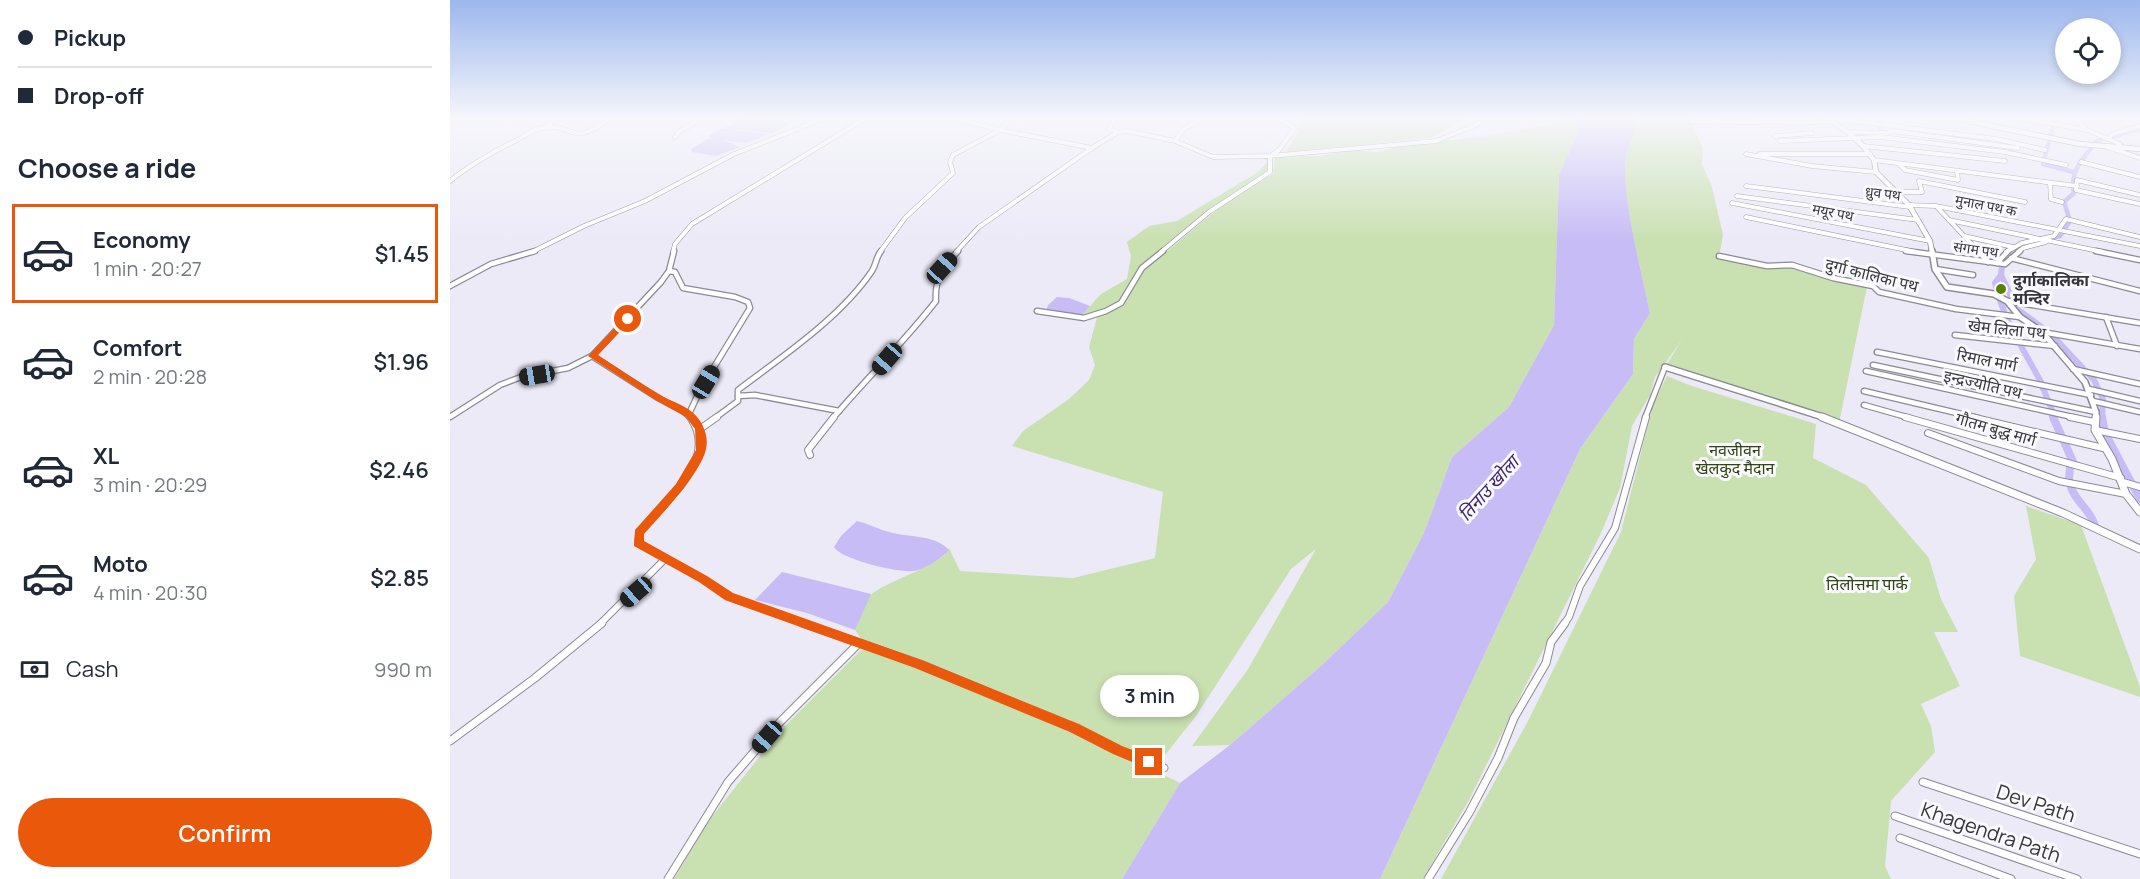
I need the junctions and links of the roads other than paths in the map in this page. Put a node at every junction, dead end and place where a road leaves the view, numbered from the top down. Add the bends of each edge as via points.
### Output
1 (480, 159) edge
2 (724, 159) edge
3 (799, 159) edge
4 (951, 159) edge
5 (1076, 159) edge
6 (1270, 159) edge
7 (1774, 159) edge
8 (1989, 159) edge
9 (2039, 159) edge
10 (1874, 160) joint
11 (2005, 161) dead end
12 (2081, 162) dead end
13 (1897, 163) junction
14 (2066, 165) dead end
15 (1965, 166) dead end
16 (1957, 171) junction
17 (1876, 172) junction
18 (1970, 172) junction
19 (2140, 177) edge
20 (2077, 180) joint
21 (450, 181) edge
22 (2050, 183) junction
23 (1746, 186) dead end
24 (2073, 187) junction
25 (1894, 192) junction
26 (2140, 195) edge
27 (1737, 196) dead end
28 (2025, 202) dead end
29 (2062, 202) dead end
30 (1732, 203) dead end
31 (2140, 204) edge
32 (1909, 206) junction
33 (1936, 206) junction
34 (1746, 217) dead end
35 (1918, 220) junction
36 (1949, 220) junction
37 (2058, 231) junction
38 (1963, 236) junction
39 (2140, 237) edge
40 (2032, 239) junction
41 (1930, 241) junction
42 (2046, 242) junction
43 (2140, 246) edge
44 (2013, 247) junction
45 (1933, 254) junction
46 (1719, 256) dead end
47 (2011, 258) junction
48 (2140, 260) edge
49 (1988, 262) junction
50 (1997, 263) junction
51 (1935, 269) junction
52 (669, 271) junction
53 (1973, 276) dead end
54 (450, 286) edge
55 (2140, 291) edge
56 (2007, 301) junction
57 (1037, 311) dead end
58 (2020, 317) junction
59 (2106, 317) junction
60 (2140, 323) edge
61 (2042, 332) junction
62 (1955, 335) dead end
63 (2055, 346) junction
64 (2117, 346) junction
65 (2140, 349) edge
66 (1877, 352) dead end
67 (592, 356) junction
68 (1874, 365) dead end
69 (1665, 367) joint
70 (2073, 369) junction
71 (1866, 371) dead end
72 (2140, 384) edge
73 (1864, 391) dead end
74 (2091, 395) junction
75 (738, 396) junction
76 (2140, 401) edge
77 (1864, 405) dead end
78 (839, 411) junction
79 (2096, 412) junction
80 (2140, 412) edge
81 (689, 414) junction
82 (450, 417) edge
83 (2094, 422) junction
84 (700, 429) junction
85 (2095, 430) junction
86 (1928, 433) dead end
87 (2140, 439) edge
88 (2103, 448) junction
89 (810, 455) dead end
90 (2122, 480) junction
91 (2138, 487) edge
92 (2126, 494) junction
93 (2140, 513) edge
94 (2140, 549) edge
95 (665, 559) junction
96 (859, 644) junction
97 (450, 741) edge
98 (1164, 768) dead end
99 (1923, 782) dead end
100 (1895, 816) dead end
101 (1900, 838) dead end
102 (2140, 854) edge
103 (668, 879) edge
104 (1428, 879) edge
105 (2011, 879) edge
106 (2077, 879) edge

1 - 21 street
2 - 54 street via 645,201 528,254 490,264
3 - 52 street via 692,224 675,244
4 - 75 street via 953,173 905,218 876,257 874,269 851,297 799,344 738,390
5 - 78 street via 979,227 942,268 936,301
6 - 57 street via 1270,172 1209,212 1142,268 1120,303 1084,318
7 - 17 street
8 - 11 street
9 - 14 street
10 - 13 street
10 - 17 street
12 - 19 street
13 - 16 street
13 - 16 street via 1905,170 1958,180
15 - 18 street
16 - 18 street
17 - 25 street
18 - 22 street
20 - 24 street
20 - 26 street
22 - 24 street
22 - 29 street via 2051,199
23 - 32 street, ध्रुव पथ
24 - 31 street
25 - 28 street via 1923,192 1919,181
25 - 32 street
27 - 35 street
30 - 41 street, मयूर पथ
32 - 33 street, मुनाल पथ क
32 - 35 street
33 - 36 street
33 - 37 street, मुनाल पथ क
34 - 45 street
35 - 41 street
36 - 38 street
36 - 40 street
37 - 39 street via 2066,219
37 - 40 street via 2054,236
37 - 43 street, मुनाल पथ क
38 - 44 street
38 - 49 street
40 - 42 street
40 - 44 street
41 - 45 street
42 - 47 street, संगम पथ via 2030,244
42 - 48 street
44 - 50 street
45 - 49 street, संगम पथ
45 - 51 street
46 - 58 street, दुर्गा कालिका पथ via 1767,266 1792,265 1833,279 1873,286 1879,292
47 - 50 street, संगम पथ via 2005,264
47 - 55 street
49 - 50 street, संगम पथ
51 - 53 street
51 - 56 street via 1947,287 1994,294
52 - 67 street
52 - 81 street via 675,272 683,288 735,297 748,302 750,308
56 - 58 street
56 - 59 street
58 - 61 street
59 - 60 street
59 - 64 street
61 - 63 street
61 - 64 street
62 - 63 street, खेम लिला पथ
63 - 70 street
64 - 65 street
66 - 74 street, रिमाल मार्ग
67 - 81 street
67 - 82 street via 568,368 500,385
68 - 79 street
69 - 94 street via 1880,438
69 - 104 street via 1649,405 1615,528 1580,586 1569,617 1551,642 1546,663 1514,718 1469,813
70 - 72 street
70 - 74 street
71 - 83 street, इन्द्रज्योति पथ
73 - 88 street
74 - 76 street via 2107,393
74 - 79 street
74 - 80 street
75 - 78 street via 755,395
75 - 84 street via 738,401
77 - 90 street, गौतम बुद्ध मार्ग
78 - 89 street via 808,450
79 - 83 street
81 - 84 street
83 - 85 street
84 - 95 street via 701,450 679,487 637,539
85 - 87 street
85 - 88 street
86 - 92 street via 2059,481
88 - 90 street
90 - 91 street, गौतम बुद्ध मार्ग
90 - 92 street
92 - 93 street
95 - 96 street via 729,597
95 - 97 street via 636,592 585,637
96 - 98 street via 931,669
96 - 103 street via 728,782
99 - 102 street, Dev Path
100 - 106 street, Khagendra Path
101 - 105 street

